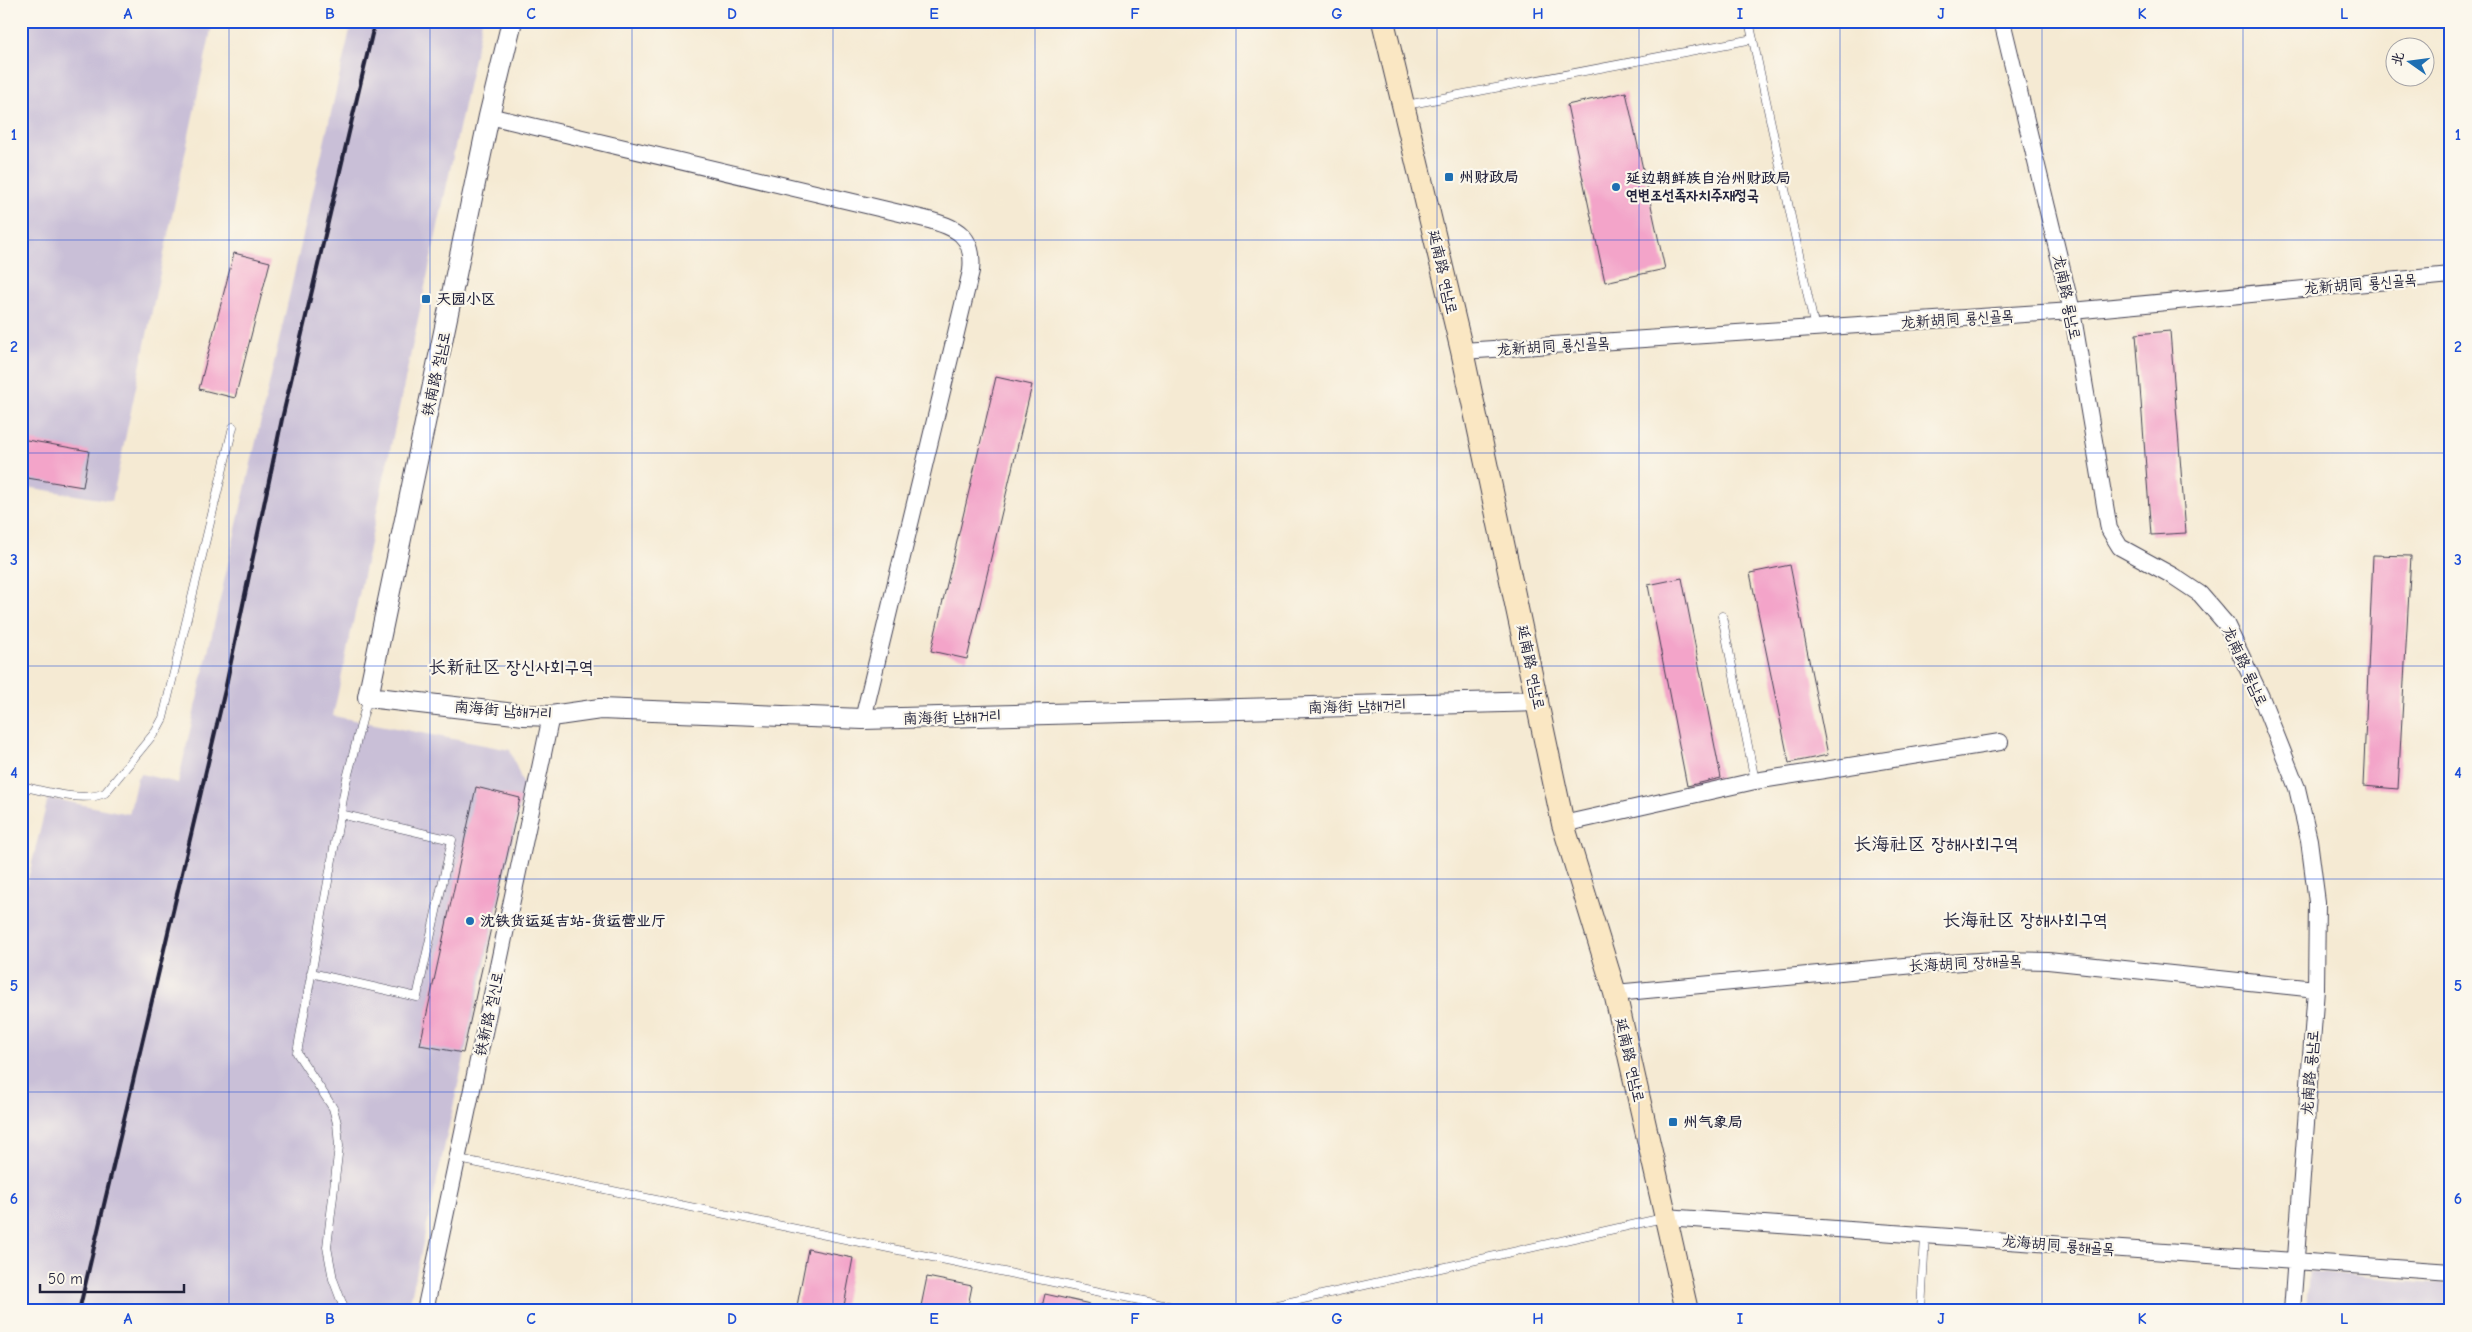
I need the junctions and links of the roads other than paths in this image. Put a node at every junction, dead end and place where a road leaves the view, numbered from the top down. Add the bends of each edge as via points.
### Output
1 (512, 21) edge
2 (1383, 21) edge
3 (1749, 21) edge
4 (2002, 21) edge
5 (1753, 40) junction
6 (1404, 105) junction
7 (489, 116) junction
8 (2451, 275) edge
9 (2072, 311) junction
10 (1815, 329) junction
11 (1462, 351) junction
12 (233, 427) dead end
13 (1722, 616) dead end
14 (368, 697) junction
15 (1538, 702) junction
16 (551, 716) junction
17 (863, 719) junction
18 (2000, 742) dead end
19 (1755, 781) junction
20 (21, 786) edge
21 (340, 814) junction
22 (1563, 824) junction
23 (311, 973) junction
24 (2316, 989) junction
25 (1615, 993) junction
26 (459, 1159) junction
27 (1666, 1217) junction
28 (1925, 1236) junction
29 (2296, 1261) junction
30 (2451, 1272) edge
31 (345, 1311) edge
32 (425, 1311) edge
33 (1192, 1311) edge
34 (1250, 1311) edge
35 (1687, 1311) edge
36 (1921, 1311) edge
37 (2292, 1311) edge

1 - 7 street, 铁南路 철남로
2 - 6 main road, 延南路 연남로
3 - 5 lane
4 - 9 street, 龙南路 룡남로
5 - 6 lane
5 - 10 lane
6 - 11 main road, 延南路 연남로
7 - 14 street, 铁南路 철남로
7 - 17 street via 925,219 959,231 969,245 971,271
8 - 9 street, 龙新胡同 룡신골목
9 - 10 street, 龙新胡同 룡신골목
9 - 24 street, 龙南路 룡남로 via 2109,529 2120,546 2200,594 2226,624 2261,697 2297,788 2309,840 2317,902
10 - 11 street, 龙新胡同 룡신골목
11 - 15 main road, 延南路 연남로
12 - 20 lane via 165,711 156,731 105,793 96,797
13 - 19 lane
14 - 16 street, 南海街 남해거리
14 - 21 lane
15 - 17 street, 南海街 남해거리
15 - 22 main road, 延南路 연남로
16 - 17 street, 南海街 남해거리 via 600,709
16 - 26 street, 铁新路 철신로
18 - 19 street
19 - 22 street
21 - 23 lane
21 - 23 lane via 452,840 417,997
22 - 25 main road, 延南路 연남로
23 - 31 lane via 297,1053 333,1108 337,1123 338,1146 328,1247 332,1279
24 - 25 street, 长海胡同 장해골목 via 2048,961 1995,960
24 - 29 street, 龙南路 룡남로
25 - 27 main road, 延南路 연남로
26 - 32 street, 铁新路 철신로
26 - 33 lane
27 - 28 street, 龙海胡同 룡해골목
27 - 34 lane
27 - 35 main road, 延南路 연남로
28 - 29 street, 龙海胡同 룡해골목
28 - 36 lane
29 - 30 street, 龙海胡同 룡해골목
29 - 37 street, 龙南路 룡남로

